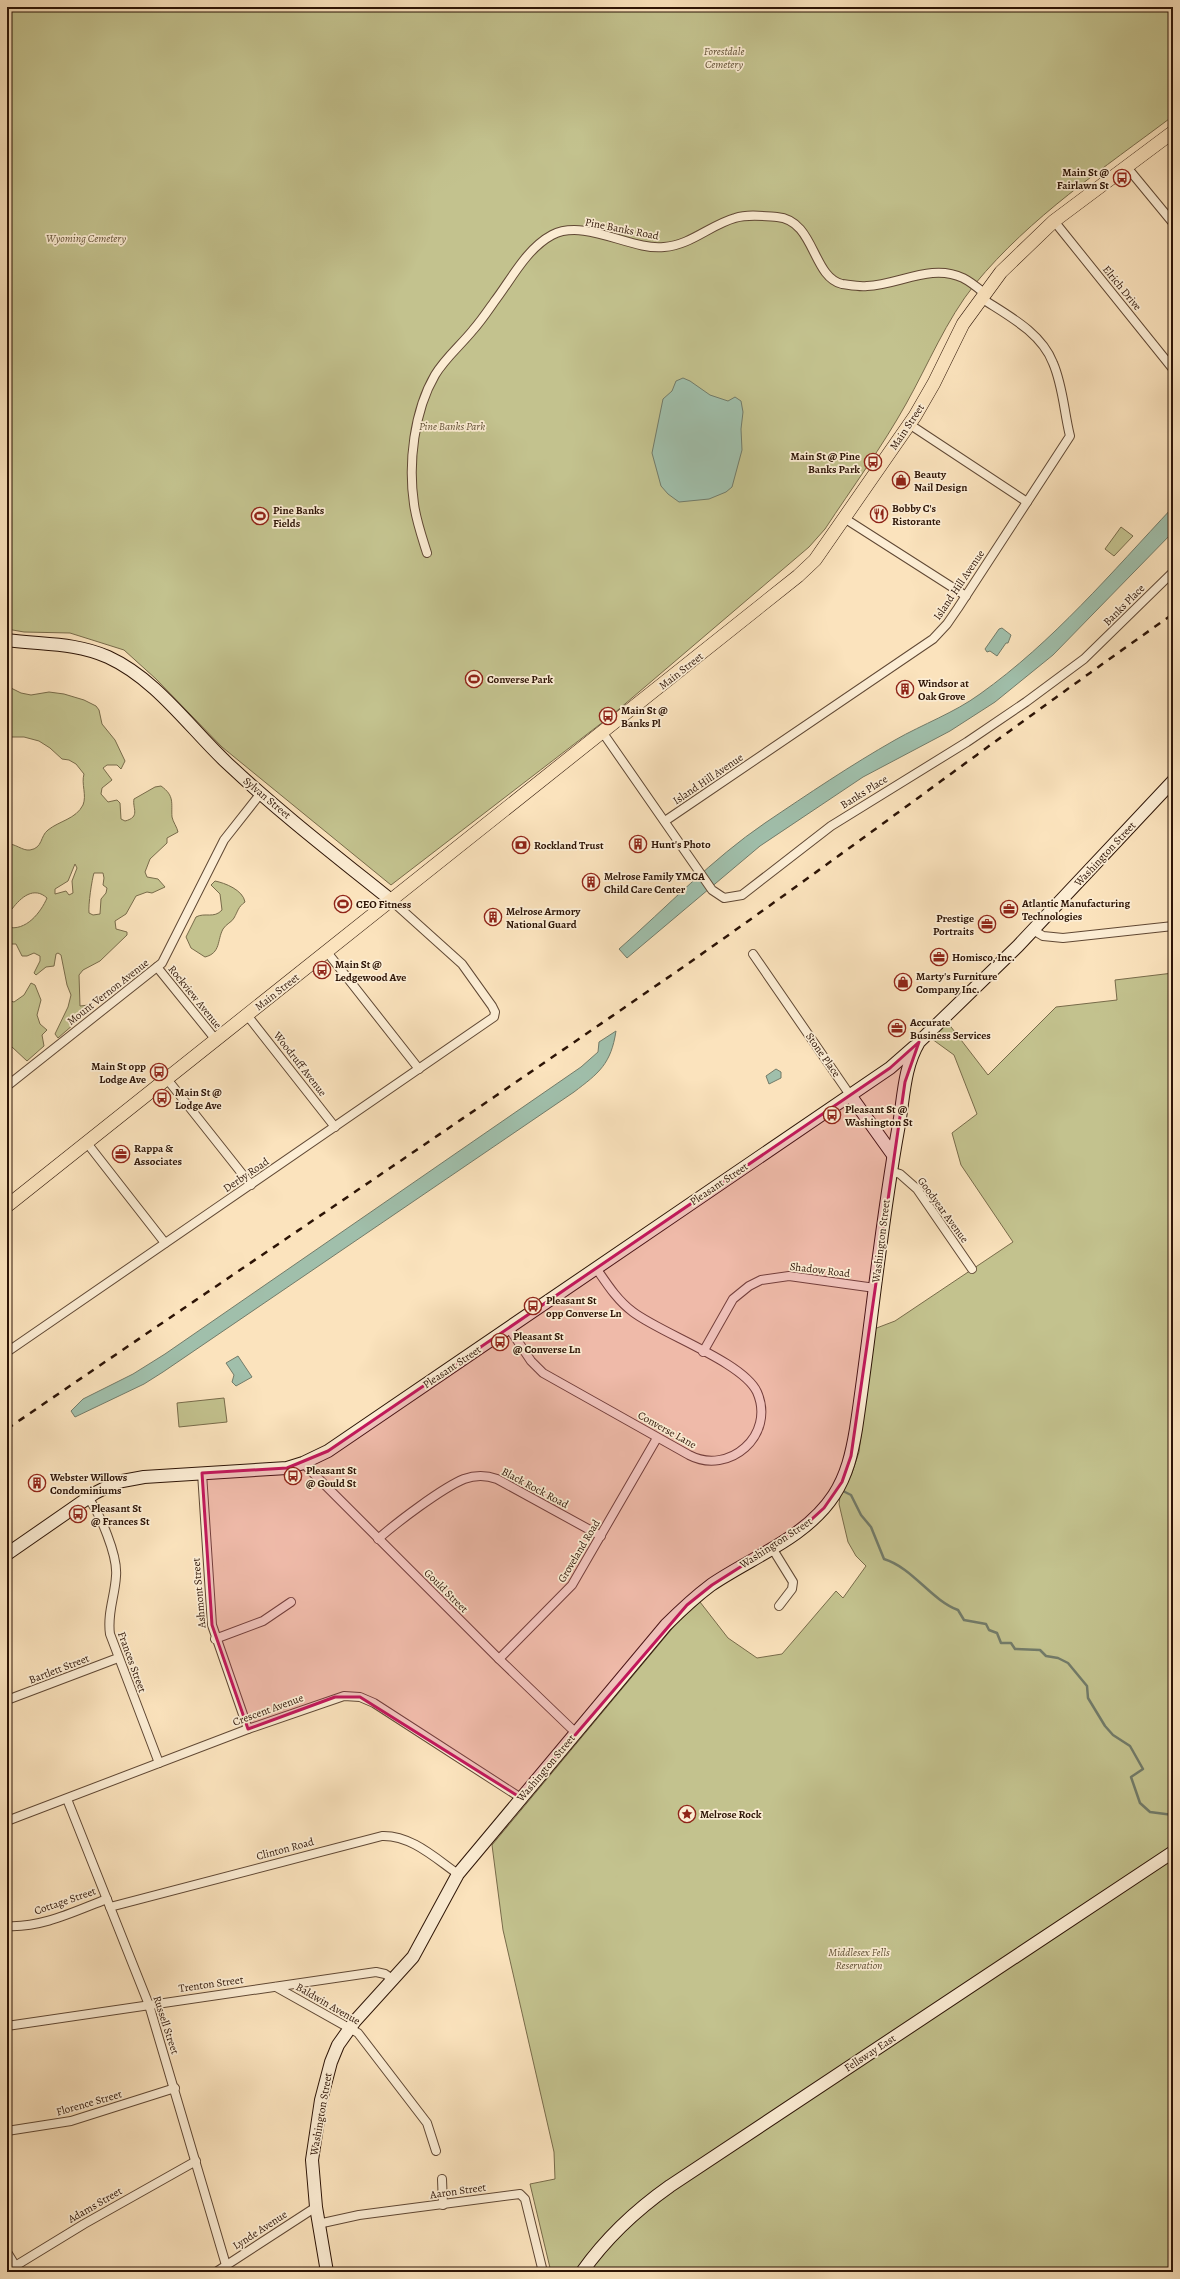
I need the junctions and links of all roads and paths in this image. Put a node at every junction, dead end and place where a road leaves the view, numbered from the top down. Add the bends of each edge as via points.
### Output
1 (1173, 132) edge
2 (1126, 166) junction
3 (1054, 221) junction
4 (1173, 223) edge
5 (983, 295) junction
6 (1173, 369) edge
7 (909, 424) junction
8 (1027, 502) junction
9 (844, 518) junction
10 (426, 553) dead end
11 (1173, 572) edge
12 (966, 596) junction
13 (7, 640) edge
14 (603, 733) junction
15 (1173, 781) edge
16 (261, 793) junction
17 (665, 821) junction
18 (392, 901) junction
19 (1173, 926) edge
20 (1033, 930) junction
21 (327, 952) junction
22 (752, 954) dead end
23 (157, 968) junction
24 (495, 1014) joint
25 (247, 1015) junction
26 (216, 1040) junction
27 (919, 1042) junction
28 (419, 1069) junction
29 (167, 1079) junction
30 (7, 1086) edge
31 (850, 1095) junction
32 (335, 1127) junction
33 (86, 1143) junction
34 (893, 1156) junction
35 (890, 1171) junction
36 (251, 1186) junction
37 (7, 1206) edge
38 (165, 1243) junction
39 (596, 1268) junction
40 (972, 1269) dead end
41 (875, 1288) junction
42 (509, 1328) junction
43 (7, 1352) edge
44 (703, 1352) junction
45 (657, 1438) junction
46 (303, 1463) junction
47 (202, 1473) junction
48 (88, 1498) junction
49 (601, 1536) junction
50 (378, 1539) junction
51 (772, 1548) junction
52 (7, 1554) edge
53 (291, 1602) dead end
54 (779, 1606) dead end
55 (215, 1639) junction
56 (118, 1658) junction
57 (499, 1659) junction
58 (7, 1700) edge
59 (248, 1729) junction
60 (576, 1733) junction
61 (159, 1763) junction
62 (521, 1798) junction
63 (67, 1799) junction
64 (7, 1821) edge
65 (1173, 1852) edge
66 (458, 1874) junction
67 (107, 1898) junction
68 (110, 1907) junction
69 (7, 1926) edge
70 (394, 1980) junction
71 (276, 1987) junction
72 (149, 2005) junction
73 (7, 2026) edge
74 (350, 2028) junction
75 (175, 2088) junction
76 (7, 2130) edge
77 (436, 2151) dead end
78 (196, 2161) junction
79 (442, 2180) dead end
80 (443, 2205) junction
81 (316, 2207) junction
82 (318, 2224) junction
83 (7, 2252) edge
84 (16, 2265) junction
85 (226, 2265) junction
86 (7, 2271) edge
87 (216, 2272) edge
88 (327, 2272) edge
89 (544, 2272) edge
90 (582, 2272) edge

1 - 2 main road, Main Street
2 - 3 main road, Main Street
2 - 4 street
3 - 5 main road, Main Street via 1021,250
3 - 6 street, Elrich Drive
5 - 7 main road, Main Street via 963,324 934,383
5 - 8 street, Island Hill Avenue via 1032,333 1046,349 1056,370 1070,436
5 - 10 street, Pine Banks Road via 964,279 946,274 928,274 869,286 839,283 828,275 799,228 778,217 750,215 733,218 688,241 664,248 640,245 597,233 579,231 552,235 523,260 474,329 436,374 424,401 413,452 412,479 414,504
7 - 8 street
7 - 9 main road, Main Street
8 - 12 street, Island Hill Avenue
9 - 12 street
9 - 14 main road, Main Street via 815,560 798,576
11 - 17 street, Banks Place via 1074,668 968,742 831,826 742,896 724,898 712,890
12 - 17 street, Island Hill Avenue via 933,639
13 - 16 main road, Sylvan Street via 64,644 96,653 120,664 149,685 227,763
14 - 17 street, Banks Place
14 - 18 main road, Main Street
15 - 20 main road, Washington Street
16 - 18 main road, Sylvan Street
16 - 23 street, Mount Vernon Avenue via 224,840 165,958
18 - 21 main road, Main Street
18 - 24 street, Sylvan Street via 462,964
19 - 20 street via 1063,938 1043,936
20 - 27 main road, Washington Street
21 - 25 main road, Main Street
21 - 28 street
22 - 31 street, Stone Place
23 - 26 street, Rockview Avenue
23 - 30 street, Mount Vernon Avenue
24 - 28 street, Derby Road via 491,1020
25 - 26 main road, Main Street
25 - 32 street, Woodruff Avenue
26 - 29 main road, Main Street
27 - 31 main road, Pleasant Street via 890,1068
27 - 34 main road, Washington Street via 909,1064
28 - 32 street, Derby Road
29 - 33 main road, Main Street
29 - 36 street
31 - 34 main road, Stone Place
31 - 39 main road, Pleasant Street
32 - 36 street, Derby Road
33 - 37 main road, Main Street
33 - 38 street
34 - 35 main road, Washington Street
35 - 40 street, Goodyear Avenue via 900,1174 917,1190
35 - 41 main road, Washington Street
36 - 38 street, Derby Road
38 - 43 street, Derby Road
39 - 42 main road, Pleasant Street
39 - 44 street, Converse Lane via 618,1299 634,1313
41 - 44 street, Shadow Road via 789,1276 761,1280 733,1299
41 - 51 main road, Washington Street via 856,1430 844,1476 818,1515
42 - 45 street, Converse Lane via 531,1361 543,1373
42 - 46 main road, Pleasant Street via 337,1446
44 - 45 street, Converse Lane via 740,1373 754,1388 761,1412 755,1436 738,1454 714,1461 694,1458
45 - 49 street, Groveland Road
46 - 47 main road, Pleasant Street via 276,1469
46 - 50 street, Gould Street
47 - 48 main road, Pleasant Street via 126,1479 106,1486
47 - 55 street, Ashmont Street via 209,1604
48 - 52 main road, Pleasant Street
48 - 56 street, Frances Street via 97,1513 116,1566 108,1624
49 - 50 street, Black Rock Road via 497,1479 481,1476 456,1483 395,1524
49 - 57 street, Groveland Road via 570,1588
50 - 57 street, Gould Street
51 - 54 street via 793,1582 792,1589
51 - 60 main road, Washington Street via 712,1585 686,1605 650,1643
53 - 55 street via 263,1621
55 - 59 street, Ashmont Street
56 - 58 street, Bartlett Street
56 - 61 street, Frances Street
57 - 60 street, Gould Street
59 - 61 street, Crescent Avenue
59 - 62 street, Crescent Avenue via 335,1698 360,1697 374,1703
60 - 62 main road, Washington Street
61 - 63 street, Crescent Avenue
62 - 66 main road, Washington Street
63 - 64 street, Crescent Avenue
63 - 67 street, Russell Street
65 - 90 main road, Fellsway East via 670,2186 615,2232
66 - 68 street, Clinton Road via 411,1842 397,1837 382,1836
66 - 70 main road, Washington Street via 416,1952
67 - 68 street, Russell Street
67 - 69 street, Cottage Street via 43,1922
68 - 72 street, Russell Street
70 - 71 street, Trenton Street via 376,1972
70 - 74 main road, Washington Street
71 - 72 street, Trenton Street
71 - 74 street, Baldwin Avenue
72 - 73 street, Trenton Street
72 - 75 street, Russell Street
74 - 77 street, Baldwin Avenue via 358,2033 427,2123
74 - 81 main road, Washington Street via 331,2062 321,2100 312,2160
75 - 76 street, Florence Street via 71,2120
75 - 78 street, Russell Street
78 - 84 street, Adams Street
78 - 85 street, Russell Street
79 - 80 street
80 - 82 street, Aaron Street via 359,2215
80 - 89 street, Aaron Street via 514,2194 522,2196
81 - 82 main road, Washington Street
81 - 85 street, Lynde Avenue
82 - 88 main road, Washington Street
83 - 84 street
84 - 86 street, Adams Street
85 - 87 street, Lynde Avenue

